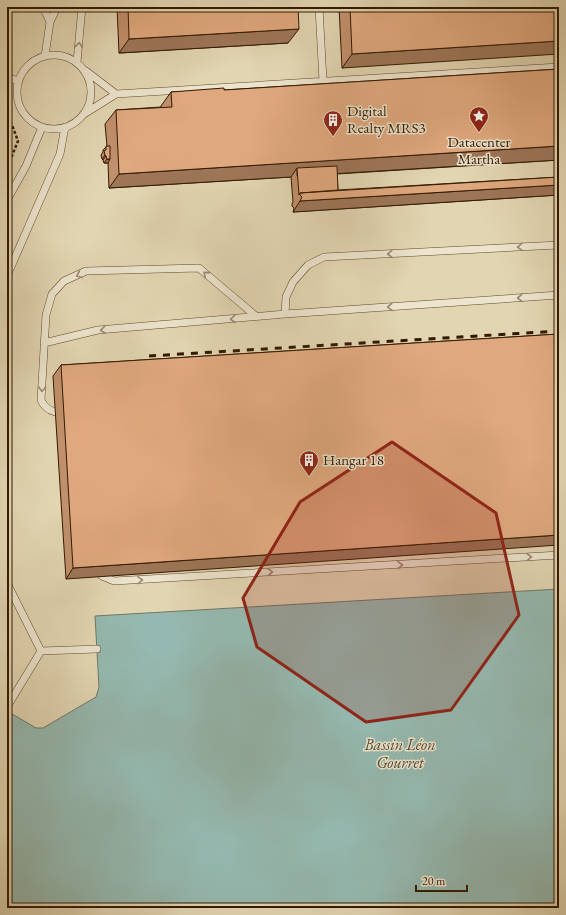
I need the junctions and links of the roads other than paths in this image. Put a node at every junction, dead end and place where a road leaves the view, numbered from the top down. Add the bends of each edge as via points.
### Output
1 (43, 7) edge
2 (48, 7) edge
3 (57, 7) edge
4 (82, 7) edge
5 (88, 7) edge
6 (319, 7) edge
7 (50, 22) junction
8 (81, 28) junction
9 (45, 56) junction
10 (77, 62) junction
11 (559, 67) edge
12 (83, 68) junction
13 (7, 77) edge
14 (323, 81) junction
15 (18, 82) junction
16 (116, 94) junction
17 (84, 114) junction
18 (42, 127) junction
19 (65, 127) junction
20 (7, 200) edge
21 (559, 245) edge
22 (7, 276) edge
23 (559, 295) edge
24 (286, 314) junction
25 (257, 317) junction
26 (44, 343) junction
27 (56, 412) dead end
28 (559, 555) edge
29 (102, 576) edge
30 (7, 583) edge
31 (97, 649) dead end
32 (41, 651) junction
33 (7, 707) edge

1 - 7 lane
2 - 7 lane
3 - 7 lane
4 - 8 lane
5 - 8 lane
6 - 14 lane
7 - 9 lane
10 -> 8 lane
9 - 10 lane via 62,55
9 - 15 lane via 28,65
10 - 12 lane
11 - 14 lane
12 - 16 lane
12 - 17 lane via 89,79 91,91
13 - 15 lane
14 - 16 lane
15 - 18 lane via 19,103 24,113 31,121
16 - 17 lane
17 - 19 lane
18 - 19 lane
18 - 20 lane via 26,166
19 - 22 lane via 60,154
21 -> 24 lane via 324,257 308,265 293,282 286,298
23 -> 24 lane
24 - 25 lane
25 -> 26 lane via 98,330
25 -> 26 lane via 199,268 86,271 64,281 52,294 46,315
26 -> 27 lane via 41,400 44,406
29 -> 28 lane via 114,581
30 - 32 lane
31 - 32 lane
32 - 33 lane

